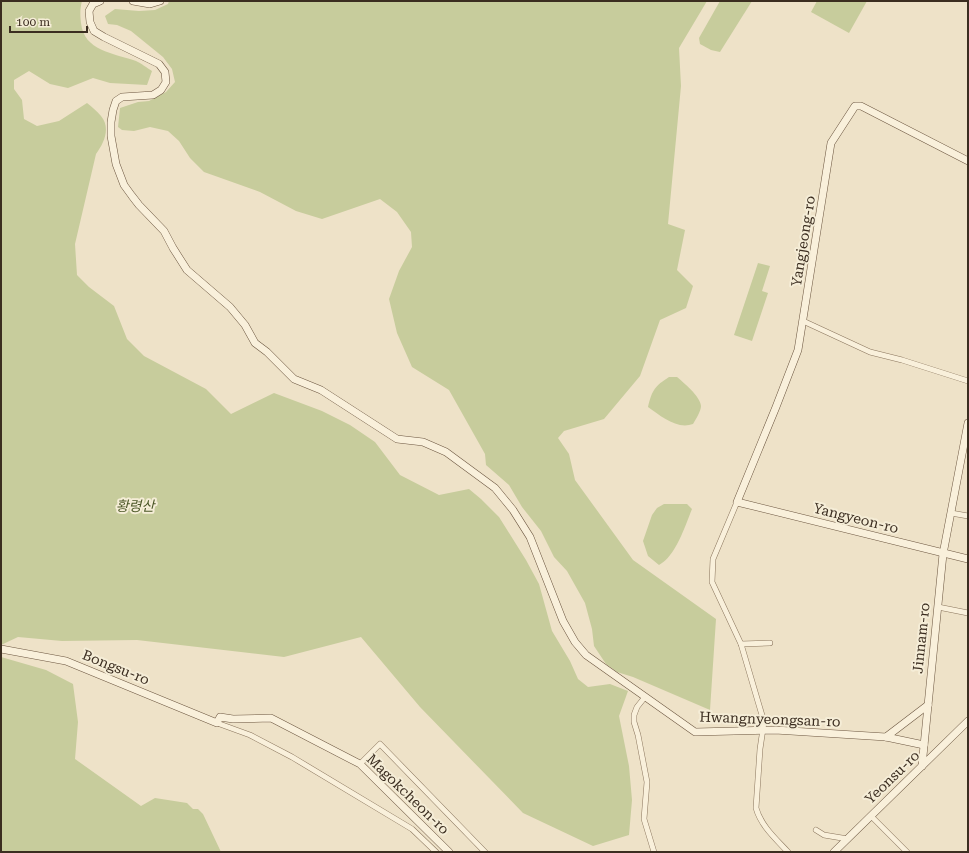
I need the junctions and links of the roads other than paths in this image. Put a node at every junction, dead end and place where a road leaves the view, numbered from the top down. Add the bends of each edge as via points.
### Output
1 (100, 1) edge
2 (133, 1) edge
3 (160, 1) edge
4 (968, 161) edge
5 (803, 320) junction
6 (968, 381) edge
7 (968, 423) edge
8 (738, 502) junction
9 (951, 513) junction
10 (968, 516) edge
11 (943, 554) junction
12 (968, 559) edge
13 (938, 607) junction
14 (968, 612) edge
15 (770, 643) dead end
16 (741, 644) junction
17 (1, 649) edge
18 (646, 697) junction
19 (928, 705) junction
20 (968, 721) edge
21 (217, 723) junction
22 (764, 729) junction
23 (886, 737) junction
24 (924, 744) junction
25 (360, 764) junction
26 (922, 766) junction
27 (871, 816) junction
28 (816, 830) dead end
29 (848, 839) junction
30 (436, 852) edge
31 (449, 852) edge
32 (485, 852) edge
33 (654, 852) edge
34 (788, 852) edge
35 (834, 852) edge
36 (907, 852) edge

1 - 18 street, Hwangnyeongsan-ro via 93,4 89,11 94,31 158,64 165,72 166,82 161,90 153,95 122,97 116,101 111,136 116,164 124,185 139,206 164,231 184,266 230,307 256,343 294,379 321,390 397,439 423,442 446,452 495,488 530,537 563,621 575,642 586,656
2 - 3 street via 150,4
4 - 5 street, Yangjeong-ro via 861,106 855,106 831,143
5 - 6 street via 870,352
5 - 8 street, Yangjeong-ro via 798,350
7 - 9 street, Jinnam-ro
8 - 11 street, Yangyeon-ro
8 - 16 street via 713,559 712,582
9 - 10 street
9 - 11 street, Jinnam-ro
11 - 12 street, Yangyeon-ro
11 - 13 street, Jinnam-ro
13 - 14 street
13 - 19 street, Jinnam-ro
15 - 16 street
16 - 22 street
17 - 21 street, Bongsu-ro via 66,661
18 - 22 street, Hwangnyeongsan-ro via 696,732
18 - 33 street via 637,707 634,722 647,782 644,819
19 - 23 street
19 - 24 street, Jinnam-ro
20 - 26 street, Yeonsu-ro
21 - 25 street, Magokcheon-ro via 220,717 272,718
21 - 30 street via 250,735 292,757 412,829
22 - 23 street, Hwangnyeongsan-ro
22 - 34 street via 756,808 759,817
23 - 24 street, Hwangnyeongsan-ro
24 - 26 street, Jinnam-ro
25 - 31 street, Magokcheon-ro
25 - 32 street via 380,744
26 - 27 street, Yeonsu-ro
27 - 29 street, Yeonsu-ro
27 - 36 street
28 - 29 street via 824,835
29 - 35 street, Yeonsu-ro

